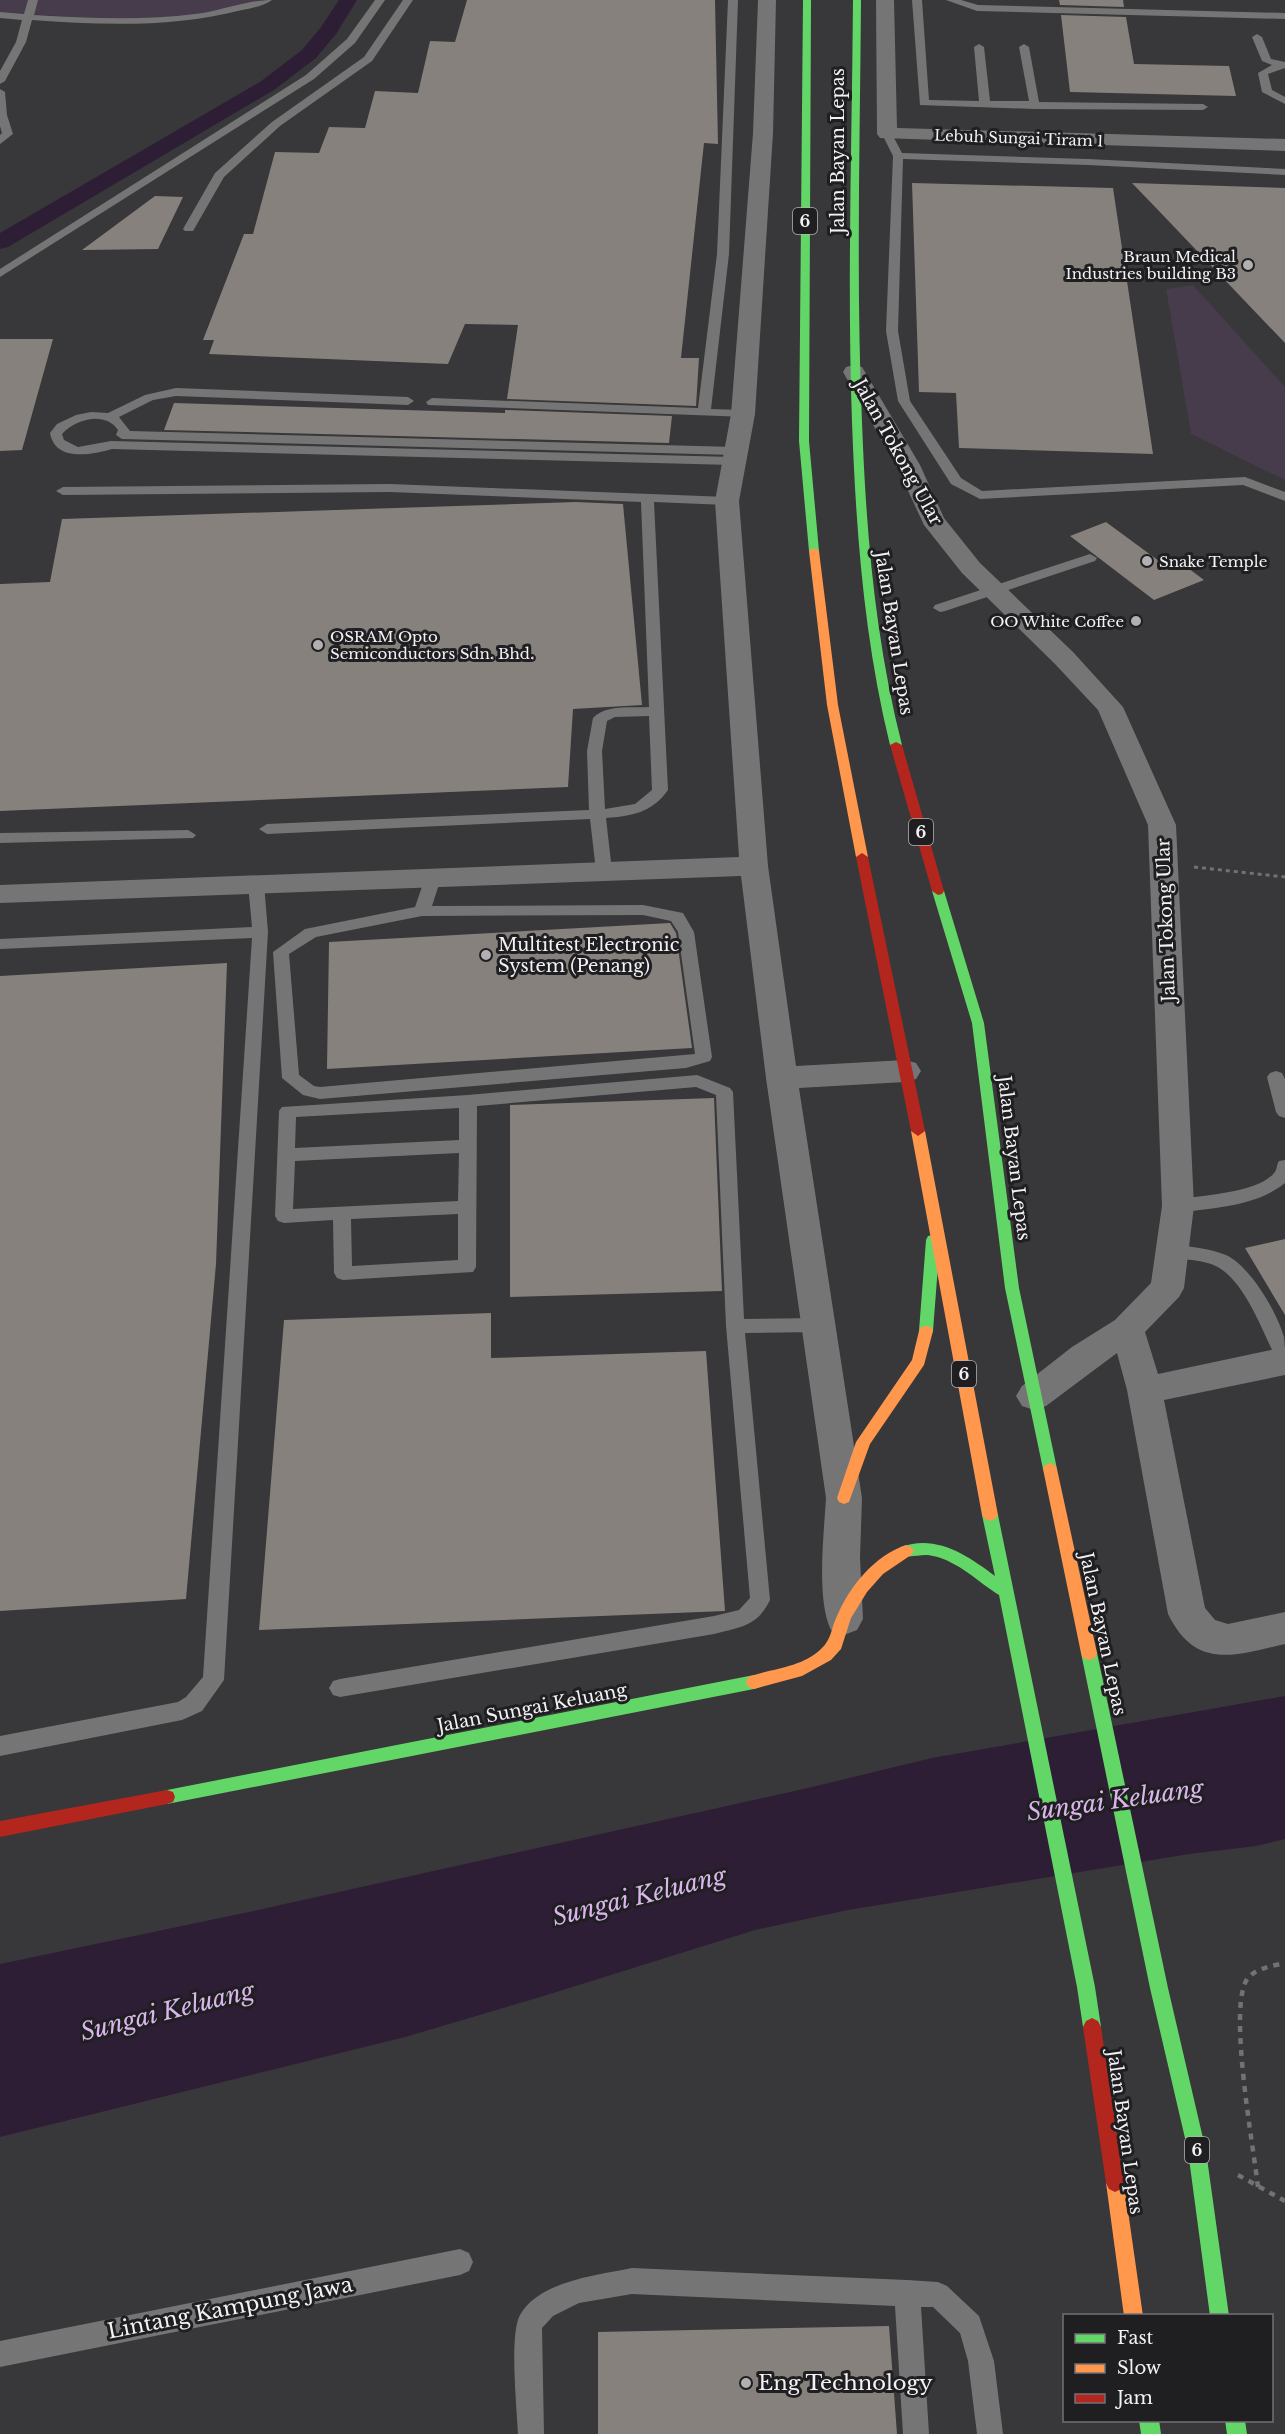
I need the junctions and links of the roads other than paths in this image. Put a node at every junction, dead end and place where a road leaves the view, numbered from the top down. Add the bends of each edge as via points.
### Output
1 (33, 0) edge
2 (267, 0) edge
3 (380, 0) edge
4 (408, 0) edge
5 (733, 0) edge
6 (767, 0) edge
7 (807, 0) edge
8 (857, 0) edge
9 (885, 0) edge
10 (917, 0) edge
11 (951, 0) edge
12 (0, 15) edge
13 (1285, 16) edge
14 (30, 18) junction
15 (1257, 37) dead end
16 (979, 46) dead end
17 (1023, 47) dead end
18 (1282, 65) edge
19 (0, 81) edge
20 (0, 92) edge
21 (1285, 101) edge
22 (985, 104) junction
23 (1035, 106) junction
24 (1203, 107) dead end
25 (888, 135) junction
26 (1086, 140) junction
27 (0, 141) edge
28 (1285, 145) edge
29 (898, 156) junction
30 (1224, 156) junction
31 (1088, 162) junction
32 (1285, 172) edge
33 (189, 229) dead end
34 (738, 255) junction
35 (0, 274) edge
36 (854, 372) junction
37 (408, 401) dead end
38 (432, 402) dead end
39 (704, 413) junction
40 (743, 414) junction
41 (109, 418) junction
42 (734, 456) junction
43 (63, 491) dead end
44 (1285, 497) edge
45 (647, 498) junction
46 (727, 501) junction
47 (1090, 558) dead end
48 (996, 591) junction
49 (940, 608) dead end
50 (657, 711) junction
51 (598, 814) junction
52 (267, 829) dead end
53 (188, 835) dead end
54 (0, 838) edge
55 (754, 866) junction
56 (604, 872) junction
57 (433, 878) junction
58 (256, 884) junction
59 (0, 894) edge
60 (422, 911) junction
61 (260, 932) junction
62 (0, 944) edge
63 (905, 1071) junction
64 (1276, 1077) dead end
65 (782, 1078) junction
66 (468, 1101) junction
67 (1285, 1112) edge
68 (467, 1146) junction
69 (286, 1155) junction
70 (1285, 1166) edge
71 (1178, 1206) junction
72 (467, 1207) junction
73 (342, 1213) junction
74 (934, 1217) junction
75 (1172, 1251) junction
76 (820, 1325) junction
77 (735, 1326) junction
78 (1127, 1329) junction
79 (1285, 1359) edge
80 (1145, 1390) junction
81 (1034, 1396) junction
82 (844, 1498) junction
83 (1003, 1590) junction
84 (844, 1619) junction
85 (1285, 1628) edge
86 (340, 1688) dead end
87 (0, 1746) edge
88 (0, 1830) edge
89 (460, 2262) dead end
90 (907, 2293) junction
91 (1134, 2314) edge
92 (1220, 2314) edge
93 (0, 2354) edge
94 (531, 2434) edge
95 (916, 2434) edge
96 (990, 2434) edge

1 - 14 lane
2 - 14 lane via 205,15 148,20
3 - 35 lane via 351,41 310,77
4 - 33 lane via 368,59 276,124 219,175
5 - 34 lane
6 - 34 street via 763,133
7 - 63 main road, Jalan Bayan Lepas / 6 via 804,441 821,634 846,785
8 - 36 main road, Jalan Bayan Lepas / 6
9 - 25 street
10 - 22 lane via 924,103
11 - 13 lane via 977,8
12 - 14 lane
14 - 19 lane
15 - 18 lane via 1267,61
16 - 22 lane
17 - 23 lane
18 - 21 lane via 1263,74 1267,92
20 - 27 lane via 8,134
22 - 23 lane
23 - 24 lane
25 - 26 street, Lebuh Sungai Tiram 1
25 - 29 lane
26 - 30 street, Lebuh Sungai Tiram 1
26 - 31 lane
28 - 30 street, Lebuh Sungai Tiram 1
29 - 31 lane
29 - 44 lane via 892,331 902,389 904,400 956,481 980,495 998,495 1245,481
30 - 31 lane
30 - 32 lane
34 - 39 lane
34 - 40 street
36 - 48 street, Jalan Tokong Ular via 908,465 933,520 971,568
36 - 81 main road, Jalan Bayan Lepas / 6 via 862,544 884,701 978,1023 1012,1288
37 - 41 lane via 155,393
38 - 39 lane
39 - 40 lane
40 - 42 street
41 - 42 lane via 122,425 122,435
41 - 42 lane via 88,416 67,422 56,433 56,439 77,451 111,445
42 - 46 street
43 - 45 lane via 390,488
45 - 46 lane
45 - 50 lane
46 - 55 street
47 - 48 lane
48 - 49 lane
48 - 71 street, Jalan Tokong Ular via 1110,707 1162,825
50 - 51 lane via 660,790 652,802 634,810
50 - 51 lane via 613,713 600,718 595,732
51 - 52 lane
51 - 56 lane
53 - 54 lane
55 - 56 street
55 - 65 street
56 - 57 street
57 - 58 street
57 - 60 lane
58 - 59 street
58 - 61 lane
60 - 60 lane via 311,933 281,952 291,1078 320,1094 704,1058 686,932 677,917 643,910
61 - 62 lane
61 - 87 lane via 213,1680 194,1704 183,1710
63 - 65 street
63 - 74 main road, Jalan Bayan Lepas / 6
64 - 67 lane
65 - 76 street
66 - 68 lane
66 - 69 lane via 288,1111
66 - 77 lane via 697,1080 724,1092
68 - 69 lane
68 - 72 lane
69 - 73 lane via 284,1216
70 - 71 lane via 1284,1174 1266,1188 1246,1196
71 - 75 street, Jalan Tokong Ular
72 - 73 lane
72 - 73 lane via 467,1267 366,1272 343,1273
74 - 82 main road via 930,1298 919,1361 863,1442
74 - 83 main road, Jalan Bayan Lepas / 6
75 - 78 street, Jalan Tokong Ular via 1167,1288
75 - 79 lane via 1220,1260 1233,1267
76 - 77 lane
76 - 82 street
77 - 86 lane via 760,1600 746,1617
78 - 80 street
78 - 81 street, Jalan Tokong Ular
79 - 80 street
80 - 85 street via 1187,1614 1203,1634 1228,1640
81 - 92 main road, Jalan Bayan Lepas / 6 via 1197,2151
82 - 84 street
83 - 84 main road, Jalan Sungai Keluang via 948,1553 915,1548 887,1559
83 - 91 main road, Jalan Bayan Lepas / 6 via 1086,1988
84 - 88 main road, Jalan Sungai Keluang via 833,1647 793,1672
89 - 93 lane, Lintang Kampung Jawa
90 - 94 lane via 632,2281 577,2291 544,2307 530,2322
90 - 95 lane
90 - 96 lane via 938,2295 970,2325 981,2361

